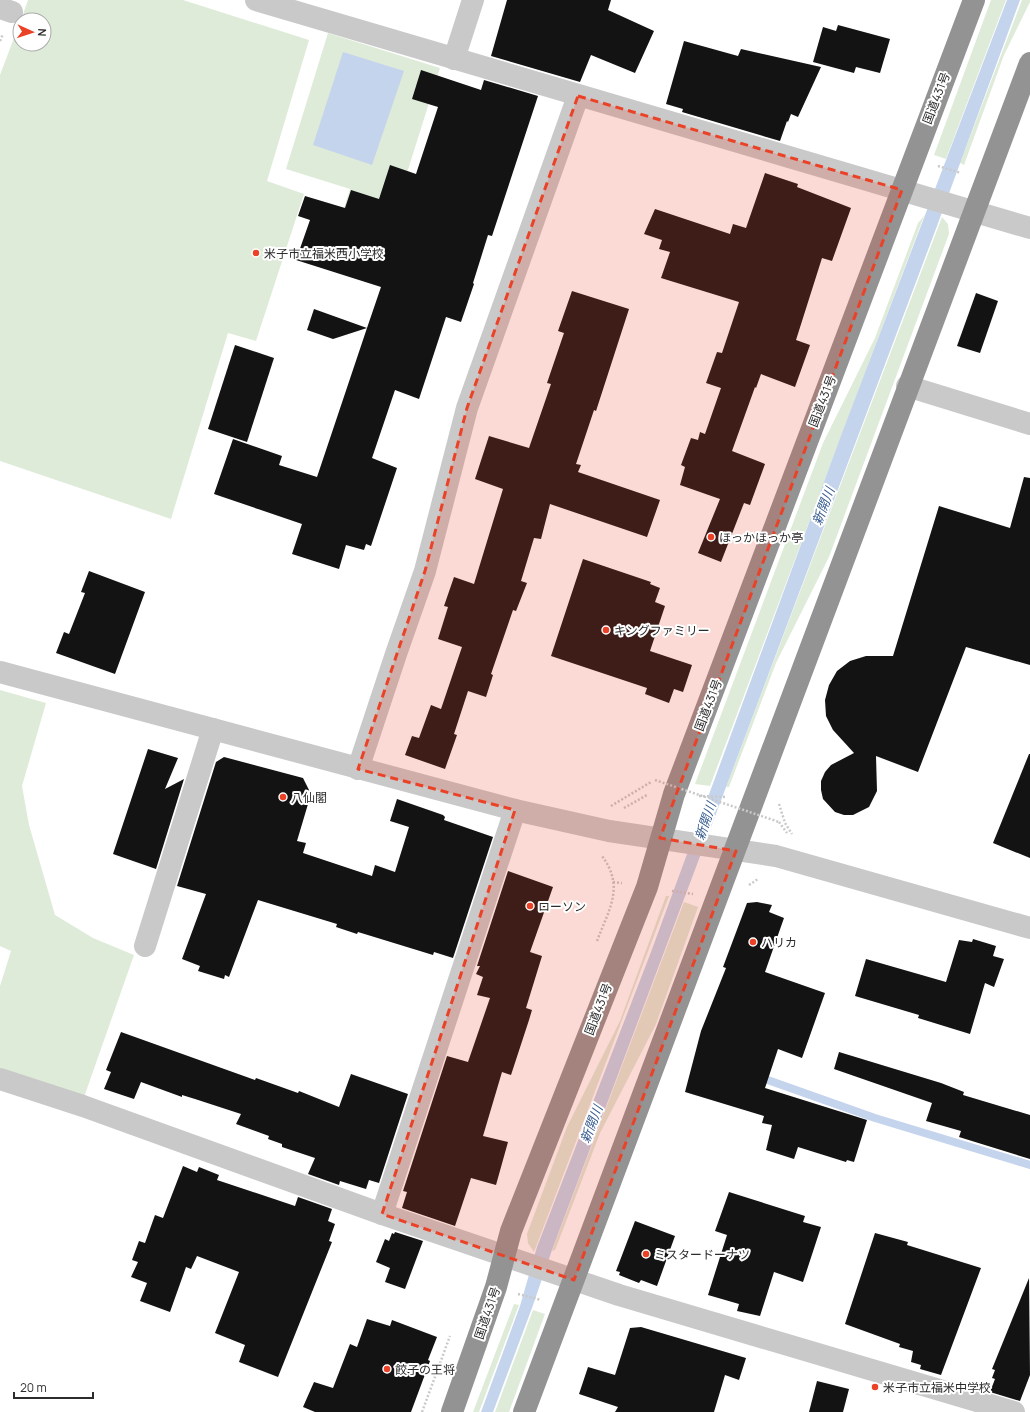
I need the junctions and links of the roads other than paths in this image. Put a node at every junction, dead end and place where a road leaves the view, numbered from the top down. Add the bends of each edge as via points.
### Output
1 (256, 0) edge
2 (473, 0) edge
3 (974, 0) edge
4 (454, 59) junction
5 (1030, 63) edge
6 (578, 96) junction
7 (907, 191) junction
8 (969, 210) junction
9 (1030, 228) edge
10 (907, 386) junction
11 (1030, 424) edge
12 (0, 672) edge
13 (213, 729) junction
14 (358, 769) junction
15 (515, 810) junction
16 (666, 839) junction
17 (728, 849) junction
18 (1030, 928) edge
19 (145, 946) dead end
20 (0, 1079) edge
21 (382, 1214) junction
22 (511, 1258) junction
23 (567, 1278) junction
24 (452, 1412) edge
25 (524, 1412) edge
26 (1014, 1412) edge

1 - 4 street
2 - 4 street
3 - 7 highway, 国道431号
4 - 6 street
5 - 8 highway
6 - 7 street
6 - 14 street via 467,408 425,571
7 - 8 street
7 - 16 highway, 国道431号 via 679,779
8 - 9 street
8 - 10 highway
10 - 11 street
10 - 17 highway
12 - 13 street
13 - 14 street
13 - 19 street
14 - 15 street
15 - 16 street via 609,831
15 - 21 street
16 - 17 street
16 - 22 highway, 国道431号 via 511,1231
17 - 18 street via 776,856
17 - 23 highway
20 - 21 street via 83,1106
21 - 22 street
22 - 23 street
22 - 24 highway, 国道431号 via 496,1287
23 - 25 highway
23 - 26 street

